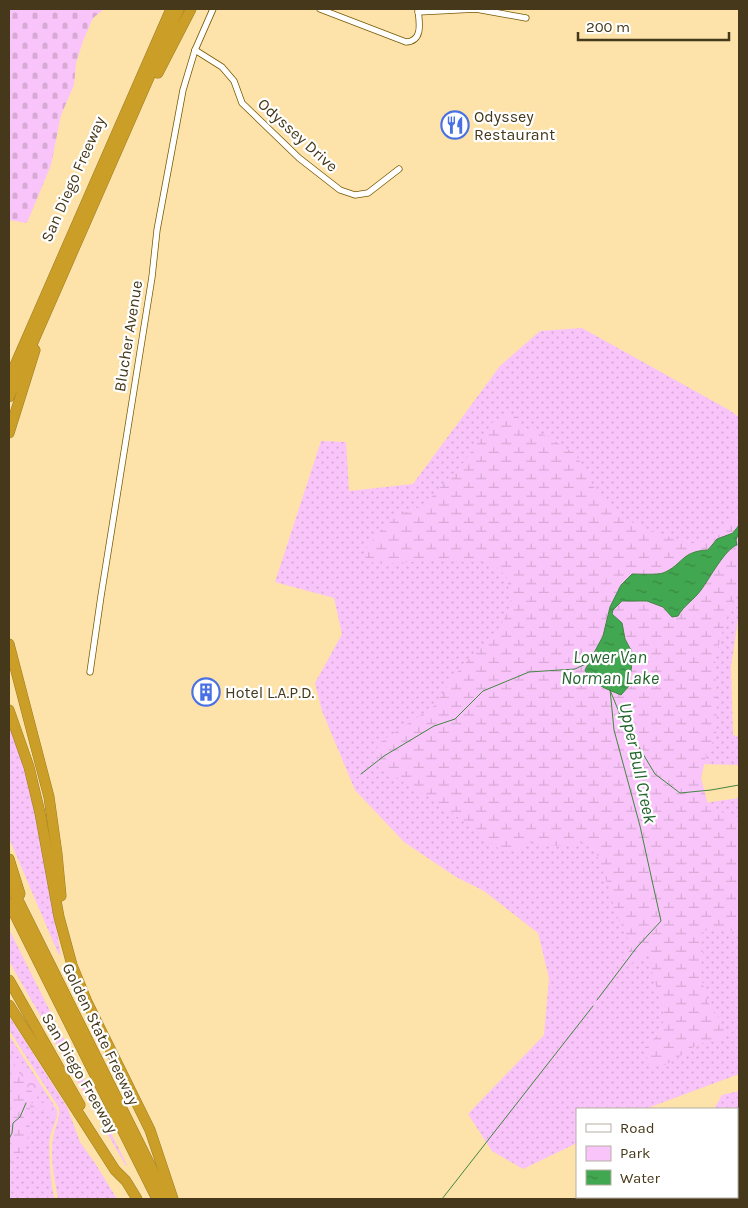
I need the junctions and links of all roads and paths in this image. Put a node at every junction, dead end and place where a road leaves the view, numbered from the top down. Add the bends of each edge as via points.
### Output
1 (165, 9) edge
2 (170, 9) edge
3 (179, 9) edge
4 (191, 9) edge
5 (213, 9) edge
6 (320, 9) edge
7 (418, 10) edge
8 (526, 18) dead end
9 (195, 50) junction
10 (142, 96) junction
11 (399, 168) dead end
12 (43, 318) junction
13 (9, 362) edge
14 (9, 379) edge
15 (9, 397) edge
16 (9, 433) edge
17 (9, 644) edge
18 (90, 672) dead end
19 (9, 710) edge
20 (9, 859) edge
21 (9, 882) edge
22 (9, 894) edge
23 (9, 903) edge
24 (9, 918) edge
25 (31, 926) junction
26 (66, 944) junction
27 (9, 980) edge
28 (9, 1005) edge
29 (126, 1181) junction
30 (137, 1199) edge
31 (149, 1199) edge
32 (157, 1199) edge
33 (160, 1199) edge
34 (167, 1199) edge
35 (173, 1199) edge

1 - 13 highway, San Diego Freeway
2 - 14 highway
3 - 10 highway, San Diego Freeway
4 - 10 highway via 153,84
5 - 9 street, Blucher Avenue
6 - 7 street via 406,42 418,36
7 - 8 street via 476,9
9 - 11 street, Odyssey Drive via 222,68 234,81 242,103 299,158 340,190 355,195 368,193
9 - 18 street, Blucher Avenue via 177,116 158,220 152,277
10 - 12 highway, San Diego Freeway
12 - 15 highway
12 - 16 highway
17 - 26 highway via 49,797
19 - 26 highway via 31,776
20 - 25 highway
21 - 25 highway, Golden State Freeway
22 - 33 highway
23 - 32 highway
24 - 31 highway, Golden State Freeway
25 - 34 highway, Golden State Freeway
26 - 35 highway via 87,1002 150,1130
27 - 29 highway, San Diego Freeway
28 - 29 highway via 115,1170
29 - 30 highway

